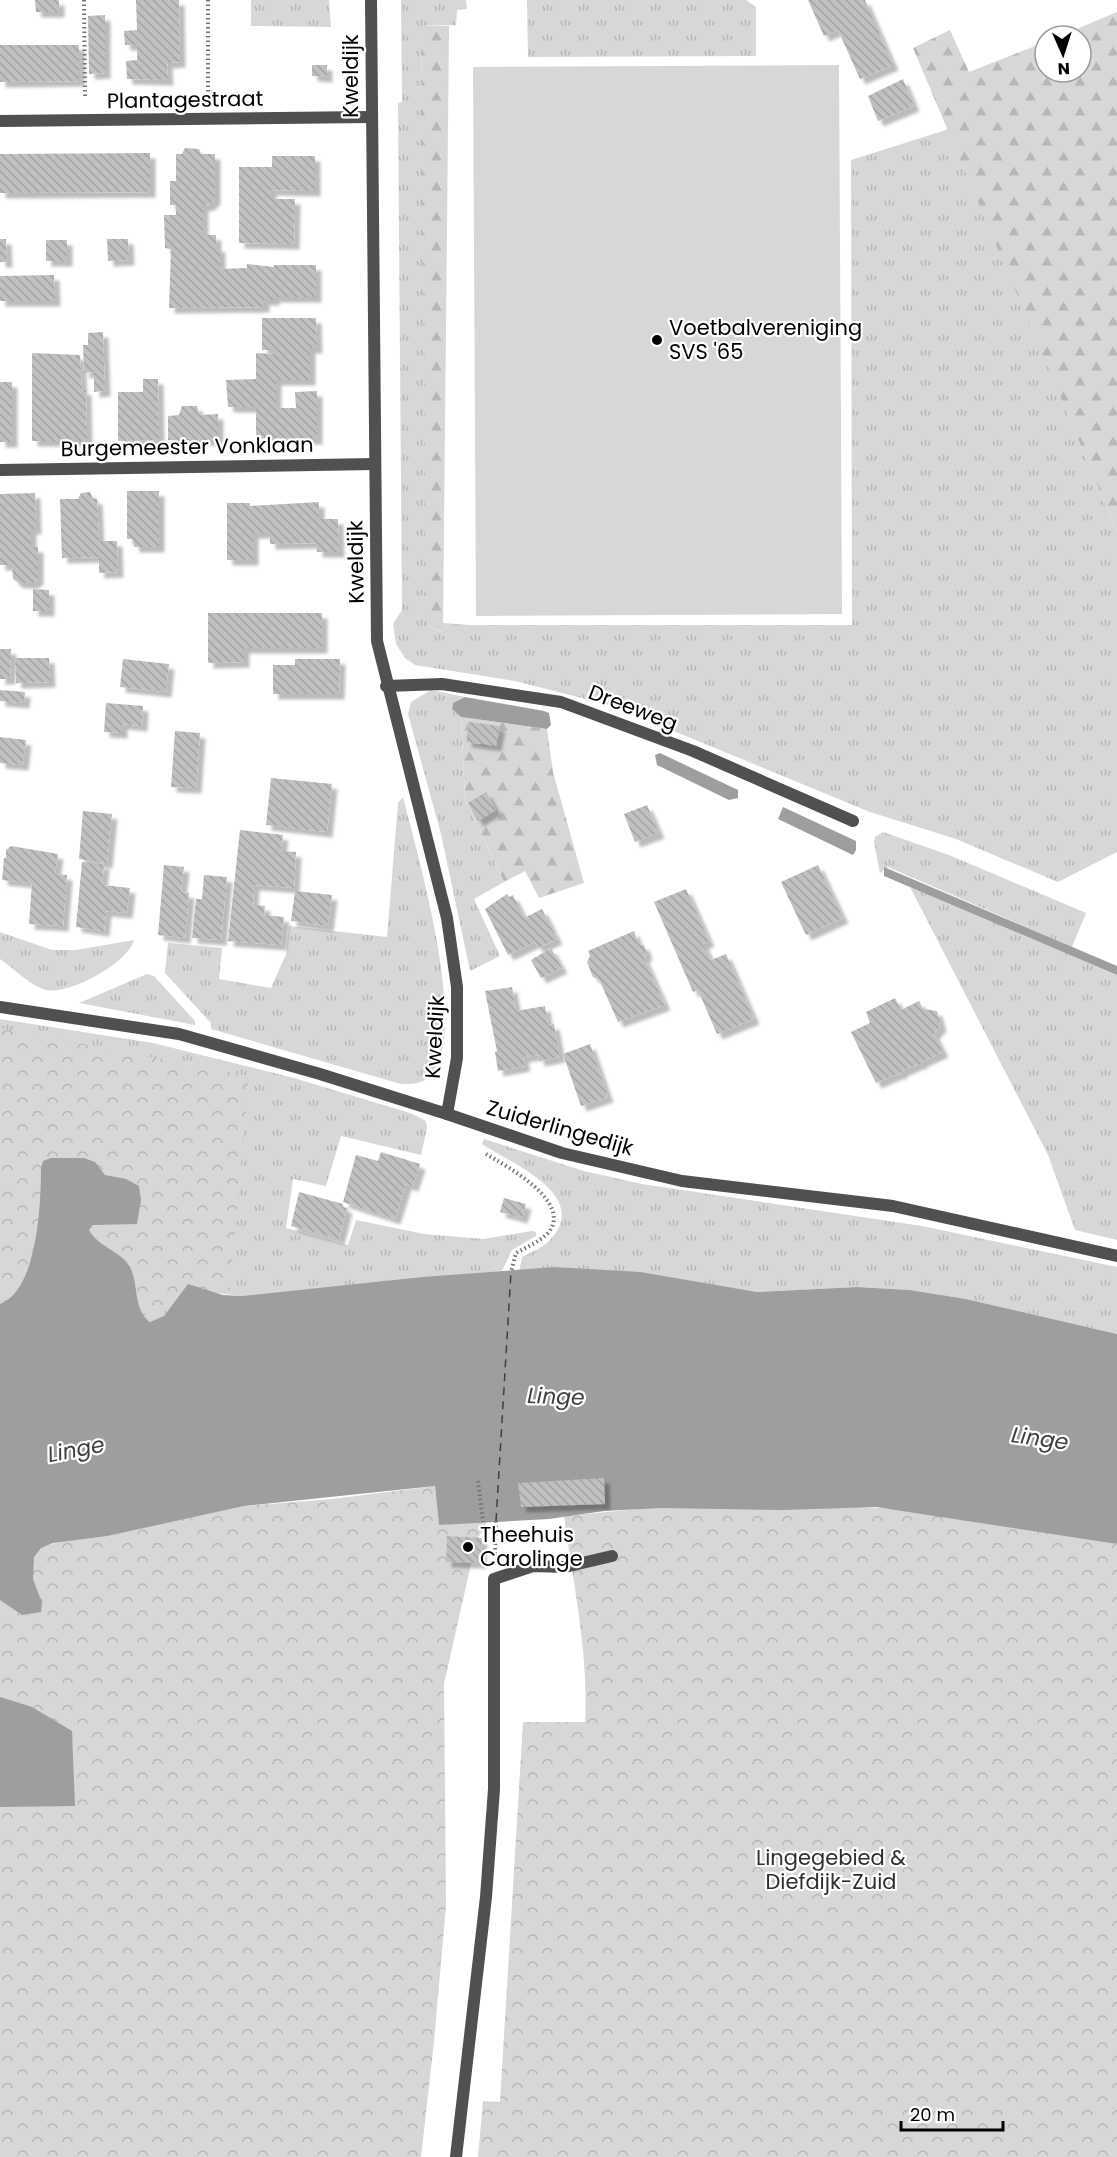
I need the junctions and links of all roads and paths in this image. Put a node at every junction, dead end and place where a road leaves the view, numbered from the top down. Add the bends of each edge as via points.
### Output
1 (84, 0) edge
2 (208, 0) edge
3 (370, 0) edge
4 (370, 117) junction
5 (208, 120) junction
6 (0, 121) edge
7 (85, 121) junction
8 (375, 464) junction
9 (0, 470) edge
10 (386, 686) junction
11 (853, 821) dead end
12 (0, 1007) edge
13 (447, 1114) junction
14 (483, 1152) dead end
15 (1117, 1256) edge
16 (511, 1272) dead end
17 (478, 1481) dead end
18 (496, 1521) dead end
19 (483, 1522) dead end
20 (612, 1556) dead end
21 (494, 1579) junction
22 (456, 2157) edge

1 - 7 path
2 - 5 path
3 - 4 street, Kweldijk
4 - 5 street, Plantagestraat
4 - 8 street, Kweldijk
5 - 7 street, Plantagestraat
6 - 7 street, Plantagestraat
8 - 9 street, Burgemeester Vonklaan
8 - 10 street, Kweldijk via 377,641
10 - 11 street, Dreeweg via 442,684 561,702 693,752
10 - 13 street, Kweldijk via 447,918 458,987 457,1058
12 - 13 street, Zuiderlingedijk via 179,1034
13 - 15 street, Zuiderlingedijk via 562,1153 682,1181 893,1206
14 - 16 path via 527,1180 552,1210 550,1231 516,1253
17 - 19 path
18 - 21 path
20 - 21 street via 565,1567 533,1566
21 - 22 street via 494,1789 486,1897

